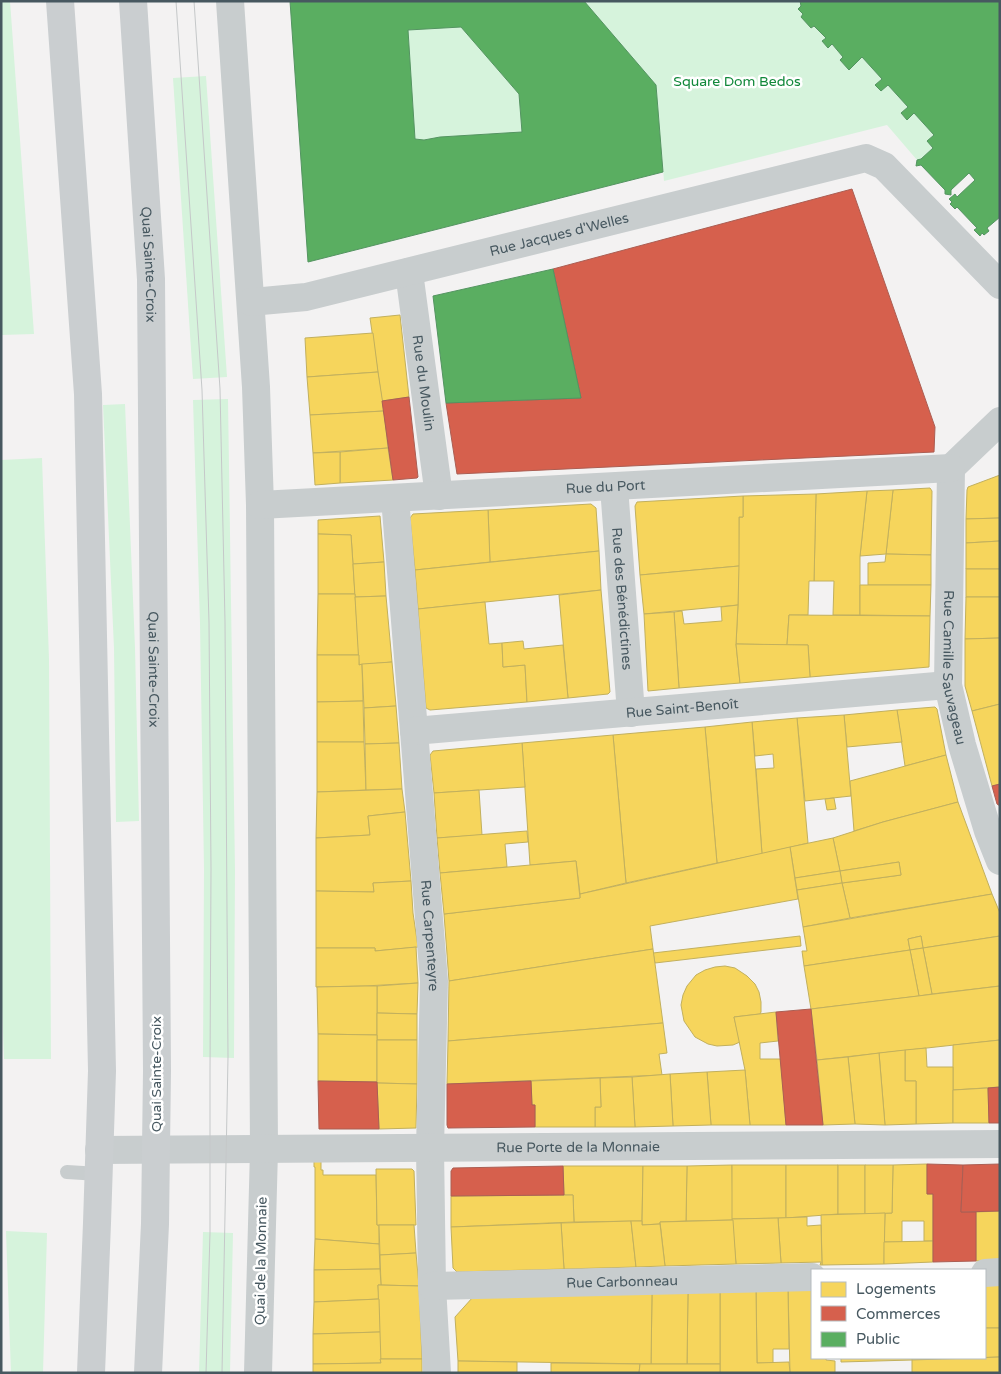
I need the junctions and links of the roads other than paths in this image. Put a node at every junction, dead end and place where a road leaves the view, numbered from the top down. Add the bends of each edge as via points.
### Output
1 (60, 1) edge
2 (133, 1) edge
3 (230, 1) edge
4 (408, 272) junction
5 (1000, 285) edge
6 (250, 302) junction
7 (1000, 421) edge
8 (951, 468) junction
9 (614, 487) junction
10 (439, 496) junction
11 (394, 498) junction
12 (260, 506) junction
13 (948, 685) junction
14 (631, 713) junction
15 (414, 731) junction
16 (994, 829) edge
17 (1000, 861) edge
18 (1000, 1144) edge
19 (430, 1148) junction
20 (156, 1150) junction
21 (264, 1150) junction
22 (99, 1162) junction
23 (66, 1172) dead end
24 (986, 1272) edge
25 (1000, 1272) edge
26 (811, 1277) edge
27 (432, 1286) junction
28 (91, 1373) edge
29 (148, 1373) edge
30 (258, 1373) edge
31 (437, 1373) edge

1 - 22 main road via 88,394 102,1071
2 - 20 main road, Quai Sainte-Croix via 151,279
3 - 6 street
4 - 5 street, Rue Jacques d'Welles via 866,158 884,166
4 - 6 street, Rue Jacques d'Welles via 306,297
4 - 10 street, Rue du Moulin
6 - 12 street
7 - 8 street
8 - 9 street, Rue du Port
8 - 13 street, Rue Camille Sauvageau
9 - 10 street, Rue du Port
9 - 14 street, Rue des Bénédictines
10 - 11 street, Rue du Port
11 - 12 street, Rue du Port
11 - 15 street, Rue Carpenteyre
12 - 21 street
13 - 14 street, Rue Saint-Benoît
13 - 16 street, Rue Camille Sauvageau via 962,745
14 - 15 street, Rue Saint-Benoît
15 - 19 street, Rue Carpenteyre via 434,981
16 - 17 street, Rue Camille Sauvageau
18 - 19 street, Rue Porte de la Monnaie
19 - 21 street, Rue Porte de la Monnaie
19 - 27 street, Rue Carpenteyre
20 - 21 street, Rue Porte de la Monnaie
20 - 22 street, Quai Sainte-Croix
20 - 29 main road
21 - 30 street, Quai de la Monnaie
22 - 23 lane
22 - 28 main road
24 - 25 street
26 - 27 street, Rue Carbonneau
27 - 31 street, Rue Carpenteyre

